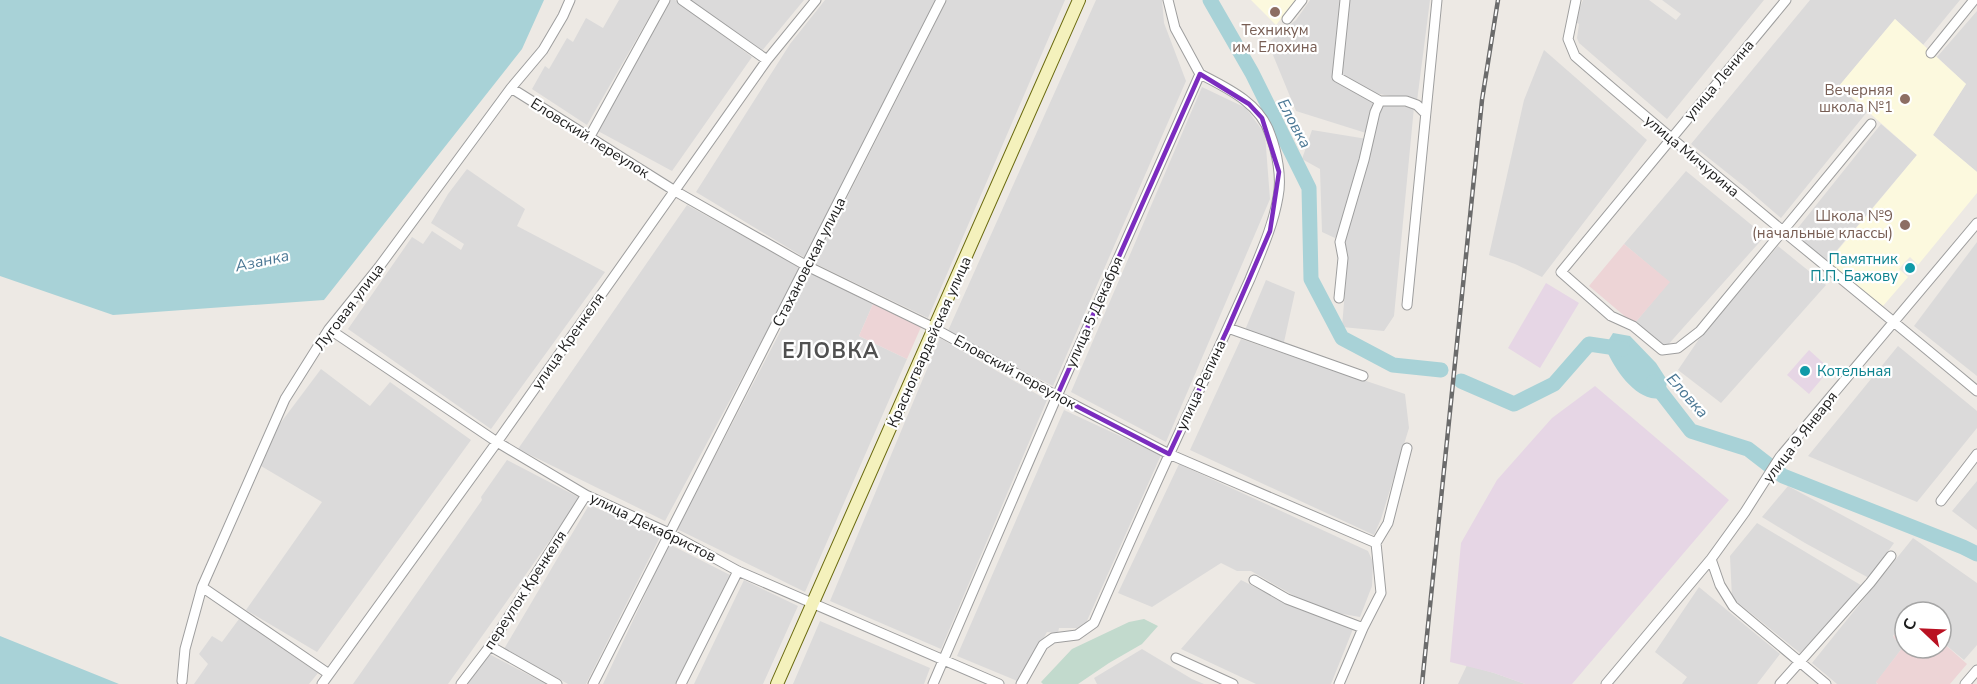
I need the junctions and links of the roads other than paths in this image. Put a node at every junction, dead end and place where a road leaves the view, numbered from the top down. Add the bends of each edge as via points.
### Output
1 (570, 0) edge
2 (665, 0) edge
3 (682, 0) edge
4 (816, 0) edge
5 (941, 0) edge
6 (1079, 0) edge
7 (1168, 0) edge
8 (1302, 0) edge
9 (1345, 0) edge
10 (1437, 0) edge
11 (1576, 0) edge
12 (1786, 0) edge
13 (1974, 0) edge
14 (1287, 19) dead end
15 (1931, 53) dead end
16 (767, 60) junction
17 (1200, 74) junction
18 (511, 88) junction
19 (1380, 101) junction
20 (1425, 113) junction
21 (1871, 124) dead end
22 (590, 138) junction
23 (1671, 139) junction
24 (675, 191) junction
25 (1977, 223) edge
26 (1783, 232) junction
27 (807, 266) junction
28 (1339, 298) dead end
29 (1407, 305) dead end
30 (1894, 321) junction
31 (935, 328) junction
32 (1228, 328) junction
33 (329, 329) junction
34 (1363, 376) dead end
35 (1977, 391) edge
36 (1057, 396) junction
37 (497, 442) junction
38 (1407, 448) dead end
39 (1169, 454) junction
40 (1977, 454) edge
41 (586, 495) junction
42 (1941, 501) dead end
43 (669, 533) junction
44 (1376, 543) junction
45 (1891, 556) dead end
46 (1712, 559) junction
47 (738, 571) junction
48 (1254, 580) dead end
49 (202, 587) junction
50 (813, 603) junction
51 (1363, 628) junction
52 (490, 646) junction
53 (1176, 658) dead end
54 (944, 660) junction
55 (1800, 663) junction
56 (1977, 670) edge
57 (329, 675) junction
58 (182, 681) dead end
59 (322, 684) edge
60 (462, 684) edge
61 (558, 684) edge
62 (593, 684) edge
63 (681, 684) edge
64 (777, 684) edge
65 (933, 684) edge
66 (999, 684) edge
67 (1021, 684) edge
68 (1233, 684) edge
69 (1339, 684) edge
70 (1606, 684) edge
71 (1780, 684) edge
72 (1826, 684) edge
73 (1965, 684) edge

1 - 18 street, Луговая улица via 543,50
2 - 22 street
3 - 16 street
4 - 16 street, улица Кренкеля
5 - 27 street, Стахановская улица
6 - 31 main road, Красногвардейская улица
7 - 17 street via 1175,28
8 - 14 street
9 - 19 street via 1337,77
10 - 20 street
11 - 23 street, улица Мичурина via 1568,39 1575,56
12 - 23 street, улица Ленина
13 - 15 street
16 - 24 street, улица Кренкеля
17 - 32 street, улица Репина via 1249,104 1262,118 1279,172 1279,195 1270,231
17 - 36 street, улица 5 Декабря
18 - 22 street, Еловский переулок
18 - 33 street, Луговая улица
19 - 20 street via 1406,101
19 - 28 street via 1340,242 1343,258
20 - 29 street
21 - 26 street
22 - 24 street, Еловский переулок
23 - 26 street, улица Мичурина
23 - 26 street, улица Ленина via 1562,272 1611,316 1633,326 1662,350 1678,348 1700,331
24 - 27 street, Еловский переулок
24 - 37 street, улица Кренкеля
25 - 30 street, улица 9 Января
26 - 30 street, улица Мичурина
27 - 31 street, Еловский переулок
27 - 43 street, Стахановская улица
30 - 35 street, улица Мичурина
30 - 46 street, улица 9 Января via 1780,458
31 - 36 street, Еловский переулок
31 - 50 main road, Красногвардейская улица
32 - 34 street
32 - 39 street, улица Репина
33 - 37 street, улица Декабристов
33 - 49 street, Луговая улица via 285,399
36 - 39 street, Еловский переулок
36 - 54 street, улица 5 Декабря
37 - 41 street, улица Декабристов
37 - 57 street, улица Кренкеля
38 - 44 street via 1388,524
39 - 44 street, Еловский переулок
39 - 67 street, улица Репина via 1094,623 1077,635 1053,638 1043,645
40 - 42 street
41 - 43 street, улица Декабристов
41 - 52 street, переулок Кренкеля
43 - 47 street, улица Декабристов
43 - 62 street, Стахановская улица
44 - 51 street via 1381,593
45 - 55 street
46 - 55 street via 1720,585 1733,606
46 - 70 street, улица 9 Января
47 - 50 street, улица Декабристов
47 - 63 street
48 - 51 street via 1287,599
49 - 57 street
49 - 58 street, Луговая улица via 185,649
50 - 54 street, улица Декабристов
50 - 64 main road, Красногвардейская улица
51 - 69 street
52 - 60 street, переулок Кренкеля
52 - 61 street
53 - 68 street
54 - 65 street, улица 5 Декабря
54 - 66 street, улица Декабристов
55 - 71 street
55 - 72 street
56 - 73 street
57 - 59 street, улица Кренкеля

